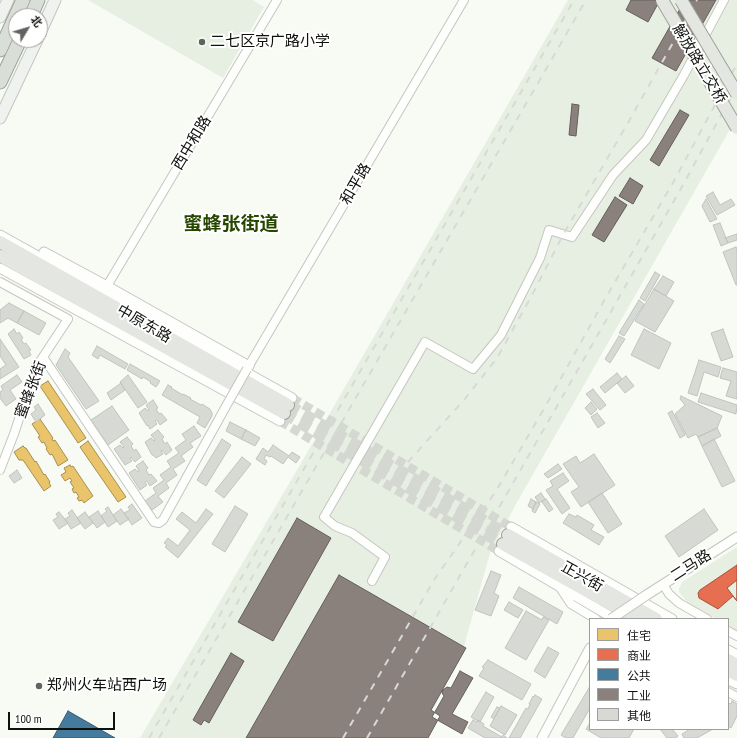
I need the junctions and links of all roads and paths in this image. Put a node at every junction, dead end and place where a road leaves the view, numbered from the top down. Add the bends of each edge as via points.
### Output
1 (8, 0) edge
2 (23, 0) edge
3 (55, 0) edge
4 (277, 0) edge
5 (464, 0) edge
6 (662, 0) edge
7 (681, 0) edge
8 (724, 0) edge
9 (48, 15) edge
10 (0, 17) edge
11 (16, 48) edge
12 (33, 48) edge
13 (0, 50) edge
14 (0, 82) edge
15 (737, 94) edge
16 (0, 118) edge
17 (737, 128) edge
18 (0, 229) edge
19 (0, 235) edge
20 (0, 242) edge
21 (0, 256) edge
22 (0, 268) edge
23 (0, 282) edge
24 (107, 286) junction
25 (43, 357) junction
26 (248, 367) junction
27 (286, 409) junction
28 (0, 470) edge
29 (737, 537) edge
30 (505, 539) junction
31 (372, 581) dead end
32 (663, 584) junction
33 (559, 586) junction
34 (594, 618) edge
35 (612, 618) edge
36 (613, 618) edge
37 (635, 618) edge
38 (654, 618) edge
39 (670, 618) edge
40 (705, 618) edge
41 (589, 650) edge
42 (542, 738) edge

1 - 10 main road
2 - 13 highway
3 - 9 main road
4 - 24 street, 西中和路
5 - 26 street, 和平路
6 - 17 main road, 解放路立交桥, bridge
7 - 15 main road, 解放路立交桥, bridge
8 - 31 street via 646,140 613,175 572,237 549,230 540,258 501,335 473,369 425,342 324,517 386,557
11 - 14 highway
12 - 16 main road
18 - 24 street
19 - 27 street
20 - 27 main road, 中原东路
21 - 27 main road, 中原东路
22 - 27 street
23 - 25 street, 蜜蜂张街 via 68,319
24 - 26 street
25 - 26 street, 和平路, bridge via 154,522 163,520
25 - 28 street, 蜜蜂张街 via 32,380
29 - 32 street, 二马路
30 - 33 street
30 - 37 main road, 正兴街
30 - 38 main road, 正兴街
30 - 39 street
32 - 35 street, 二马路, bridge
32 - 40 street via 679,604
33 - 34 street via 571,604
33 - 36 street
41 - 42 street

